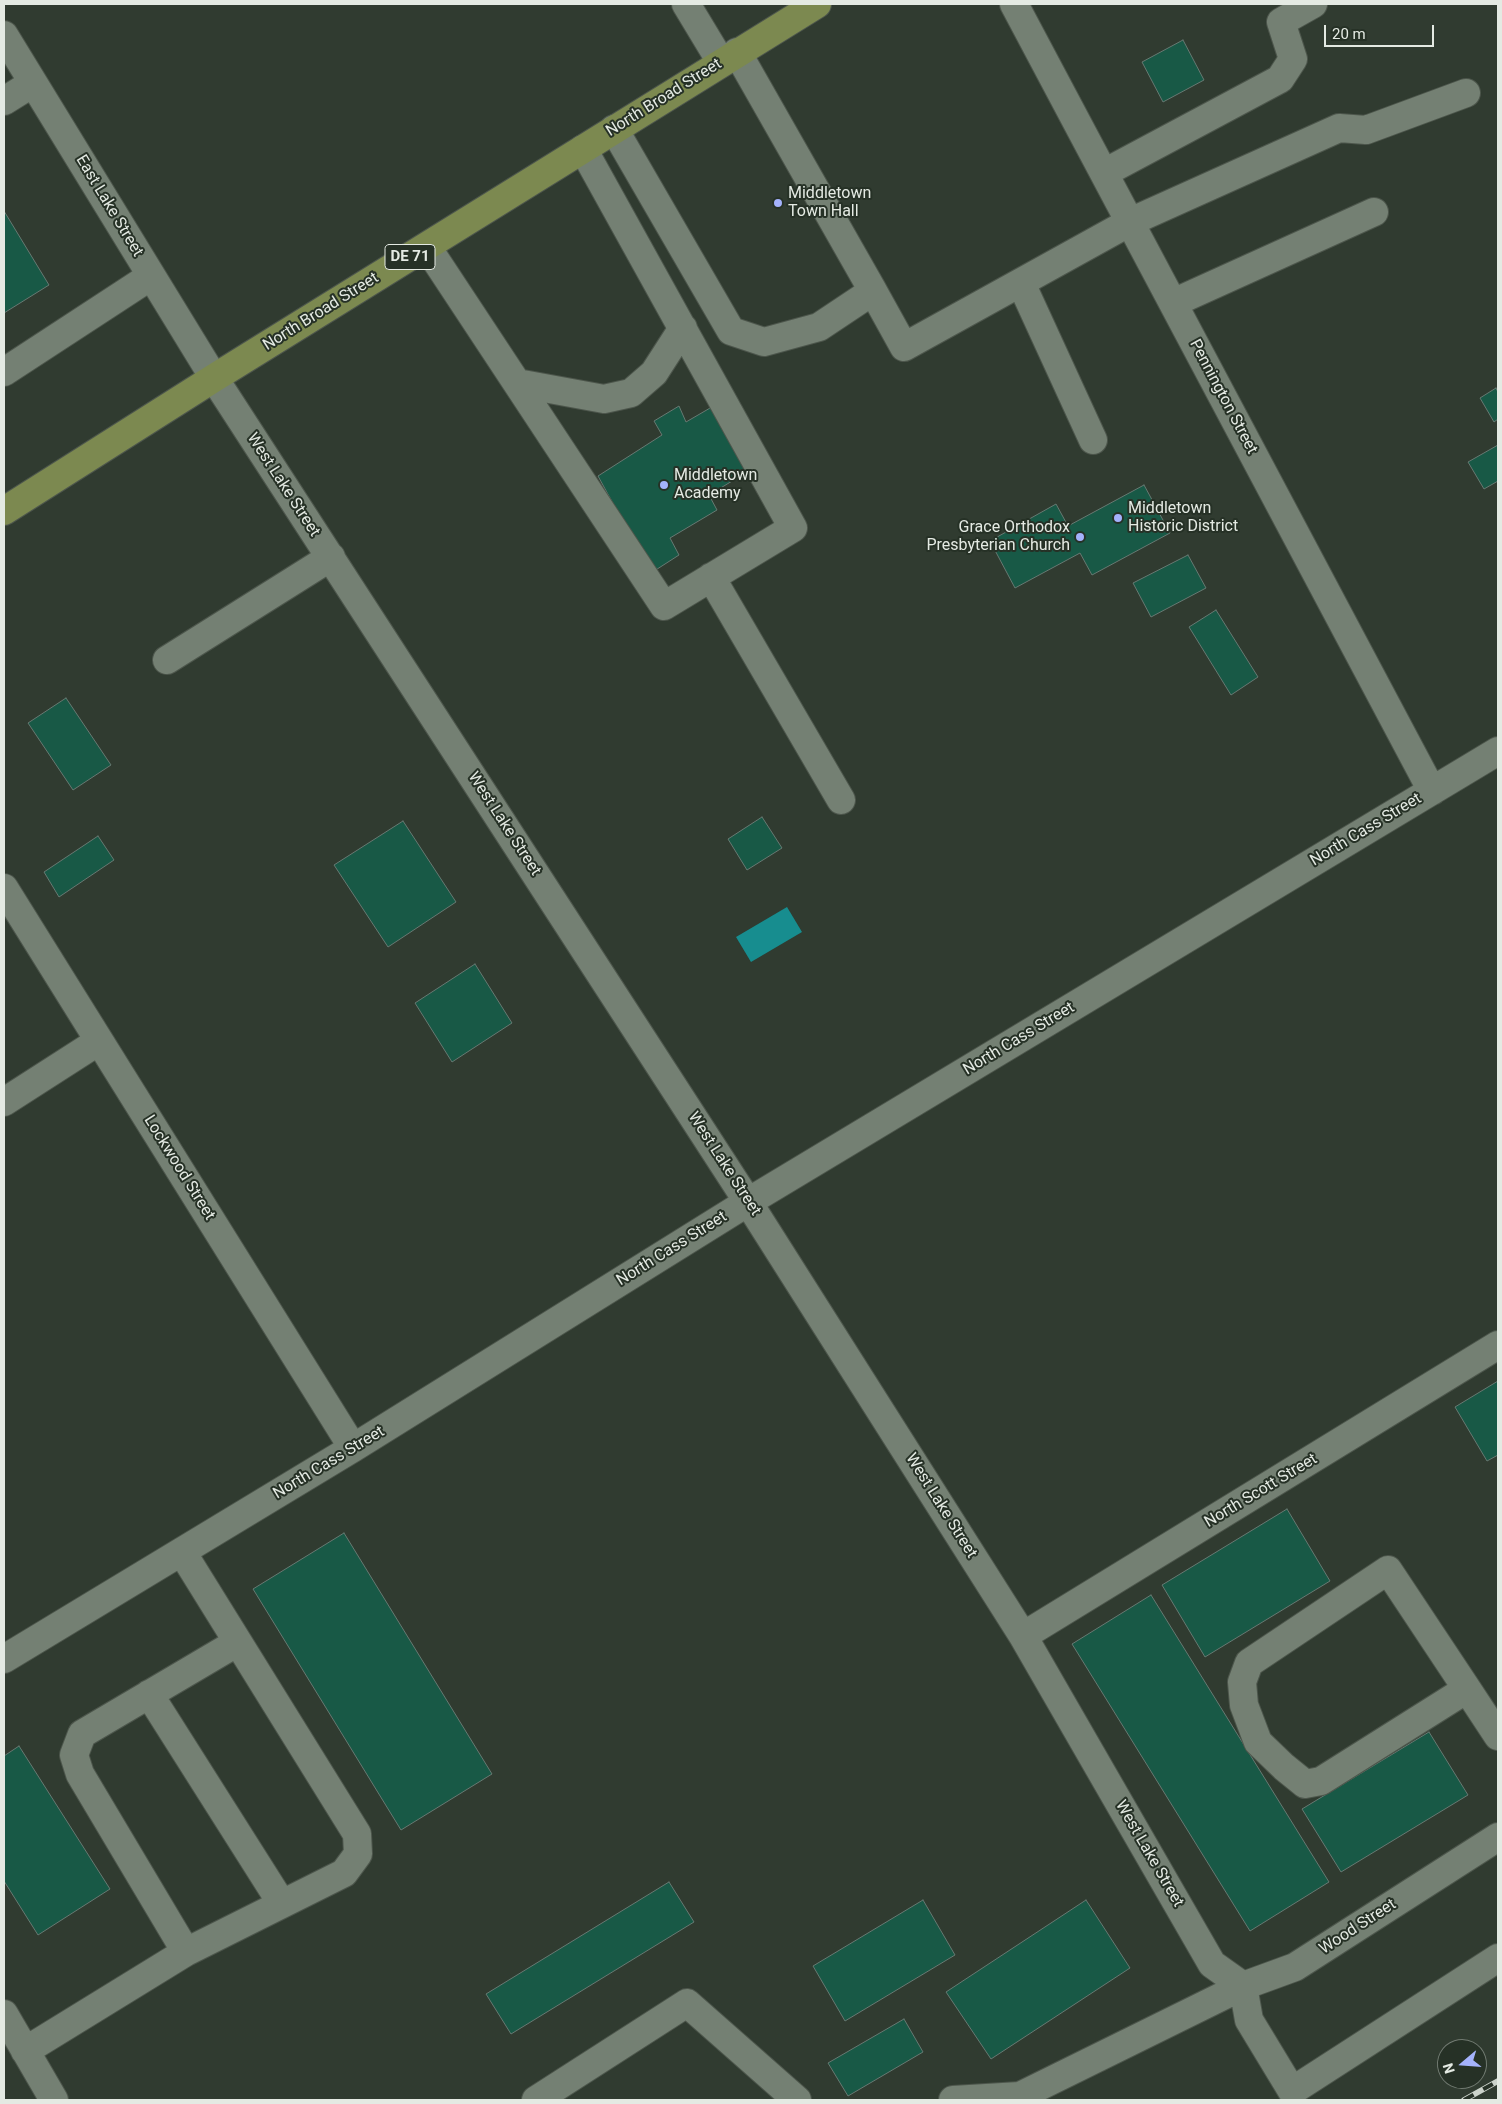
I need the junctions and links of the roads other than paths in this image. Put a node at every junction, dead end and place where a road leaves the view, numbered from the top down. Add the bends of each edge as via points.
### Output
1 (686, 4) edge
2 (817, 4) edge
3 (1014, 4) edge
4 (1313, 4) edge
5 (4, 35) edge
6 (729, 57) junction
7 (33, 83) junction
8 (1466, 93) dead end
9 (4, 101) edge
10 (614, 129) junction
11 (583, 149) junction
12 (1104, 173) junction
13 (1374, 212) dead end
14 (1130, 222) junction
15 (427, 247) junction
16 (151, 276) junction
17 (1021, 283) junction
18 (873, 291) junction
19 (1173, 303) junction
20 (683, 328) junction
21 (4, 372) edge
22 (214, 378) junction
23 (518, 384) junction
24 (1093, 440) dead end
25 (4, 512) edge
26 (331, 557) junction
27 (711, 577) junction
28 (167, 660) dead end
29 (1498, 751) edge
30 (1432, 791) junction
31 (841, 800) dead end
32 (4, 888) edge
33 (99, 1040) junction
34 (4, 1102) edge
35 (748, 1202) junction
36 (1498, 1345) edge
37 (354, 1448) junction
38 (182, 1552) junction
39 (1023, 1636) junction
40 (238, 1642) junction
41 (4, 1659) edge
42 (1467, 1689) junction
43 (148, 1694) junction
44 (1498, 1736) edge
45 (1498, 1836) edge
46 (282, 1904) junction
47 (186, 1952) junction
48 (1498, 1958) edge
49 (1242, 1986) junction
50 (4, 2014) edge
51 (25, 2051) junction
52 (54, 2100) edge
53 (536, 2100) edge
54 (797, 2100) edge
55 (954, 2100) edge

1 - 6 street
2 - 6 main road, North Broad Street / DE 71
3 - 12 street, Pennington Street
4 - 12 street via 1281,22 1292,59 1280,79
5 - 7 street, East Lake Street
6 - 10 main road, North Broad Street / DE 71
6 - 18 street
7 - 9 street
7 - 16 street, East Lake Street
8 - 14 street via 1366,130 1339,128
10 - 11 main road, North Broad Street / DE 71
10 - 18 street via 731,330 764,342 819,327
11 - 15 main road, North Broad Street / DE 71
11 - 20 street
12 - 14 street, Pennington Street
13 - 19 street
14 - 17 street
14 - 19 street, Pennington Street
15 - 22 main road, North Broad Street / DE 71
15 - 23 street
16 - 21 street
16 - 22 street, East Lake Street
17 - 18 street via 904,348
17 - 24 street
19 - 30 street, Pennington Street
20 - 23 street via 654,373 631,393 604,399
20 - 27 street via 793,528
22 - 25 main road, North Broad Street / DE 71
22 - 26 street, West Lake Street
23 - 27 street via 664,606
26 - 28 street
26 - 35 street, West Lake Street
27 - 31 street
29 - 30 street, North Cass Street
30 - 35 street, North Cass Street
32 - 33 street, Lockwood Street
33 - 34 street
33 - 37 street, Lockwood Street
35 - 37 street, North Cass Street
35 - 39 street, West Lake Street
36 - 39 street, North Scott Street
37 - 38 street, North Cass Street
38 - 40 street
38 - 41 street, North Cass Street
39 - 49 street, West Lake Street via 1212,1964
40 - 43 street
40 - 46 street via 357,1834 358,1854 344,1873
42 - 42 street via 1388,1570 1249,1663 1242,1682 1244,1705 1258,1742 1305,1784 1321,1781
42 - 44 street
43 - 46 street
43 - 47 street via 82,1734 74,1755 80,1774
45 - 49 street, Wood Street via 1295,1968
46 - 47 street
47 - 51 street
48 - 49 street via 1292,2091 1249,2020
49 - 55 street, Wood Street via 1020,2096
50 - 51 street
51 - 52 street
53 - 54 street via 687,2003

